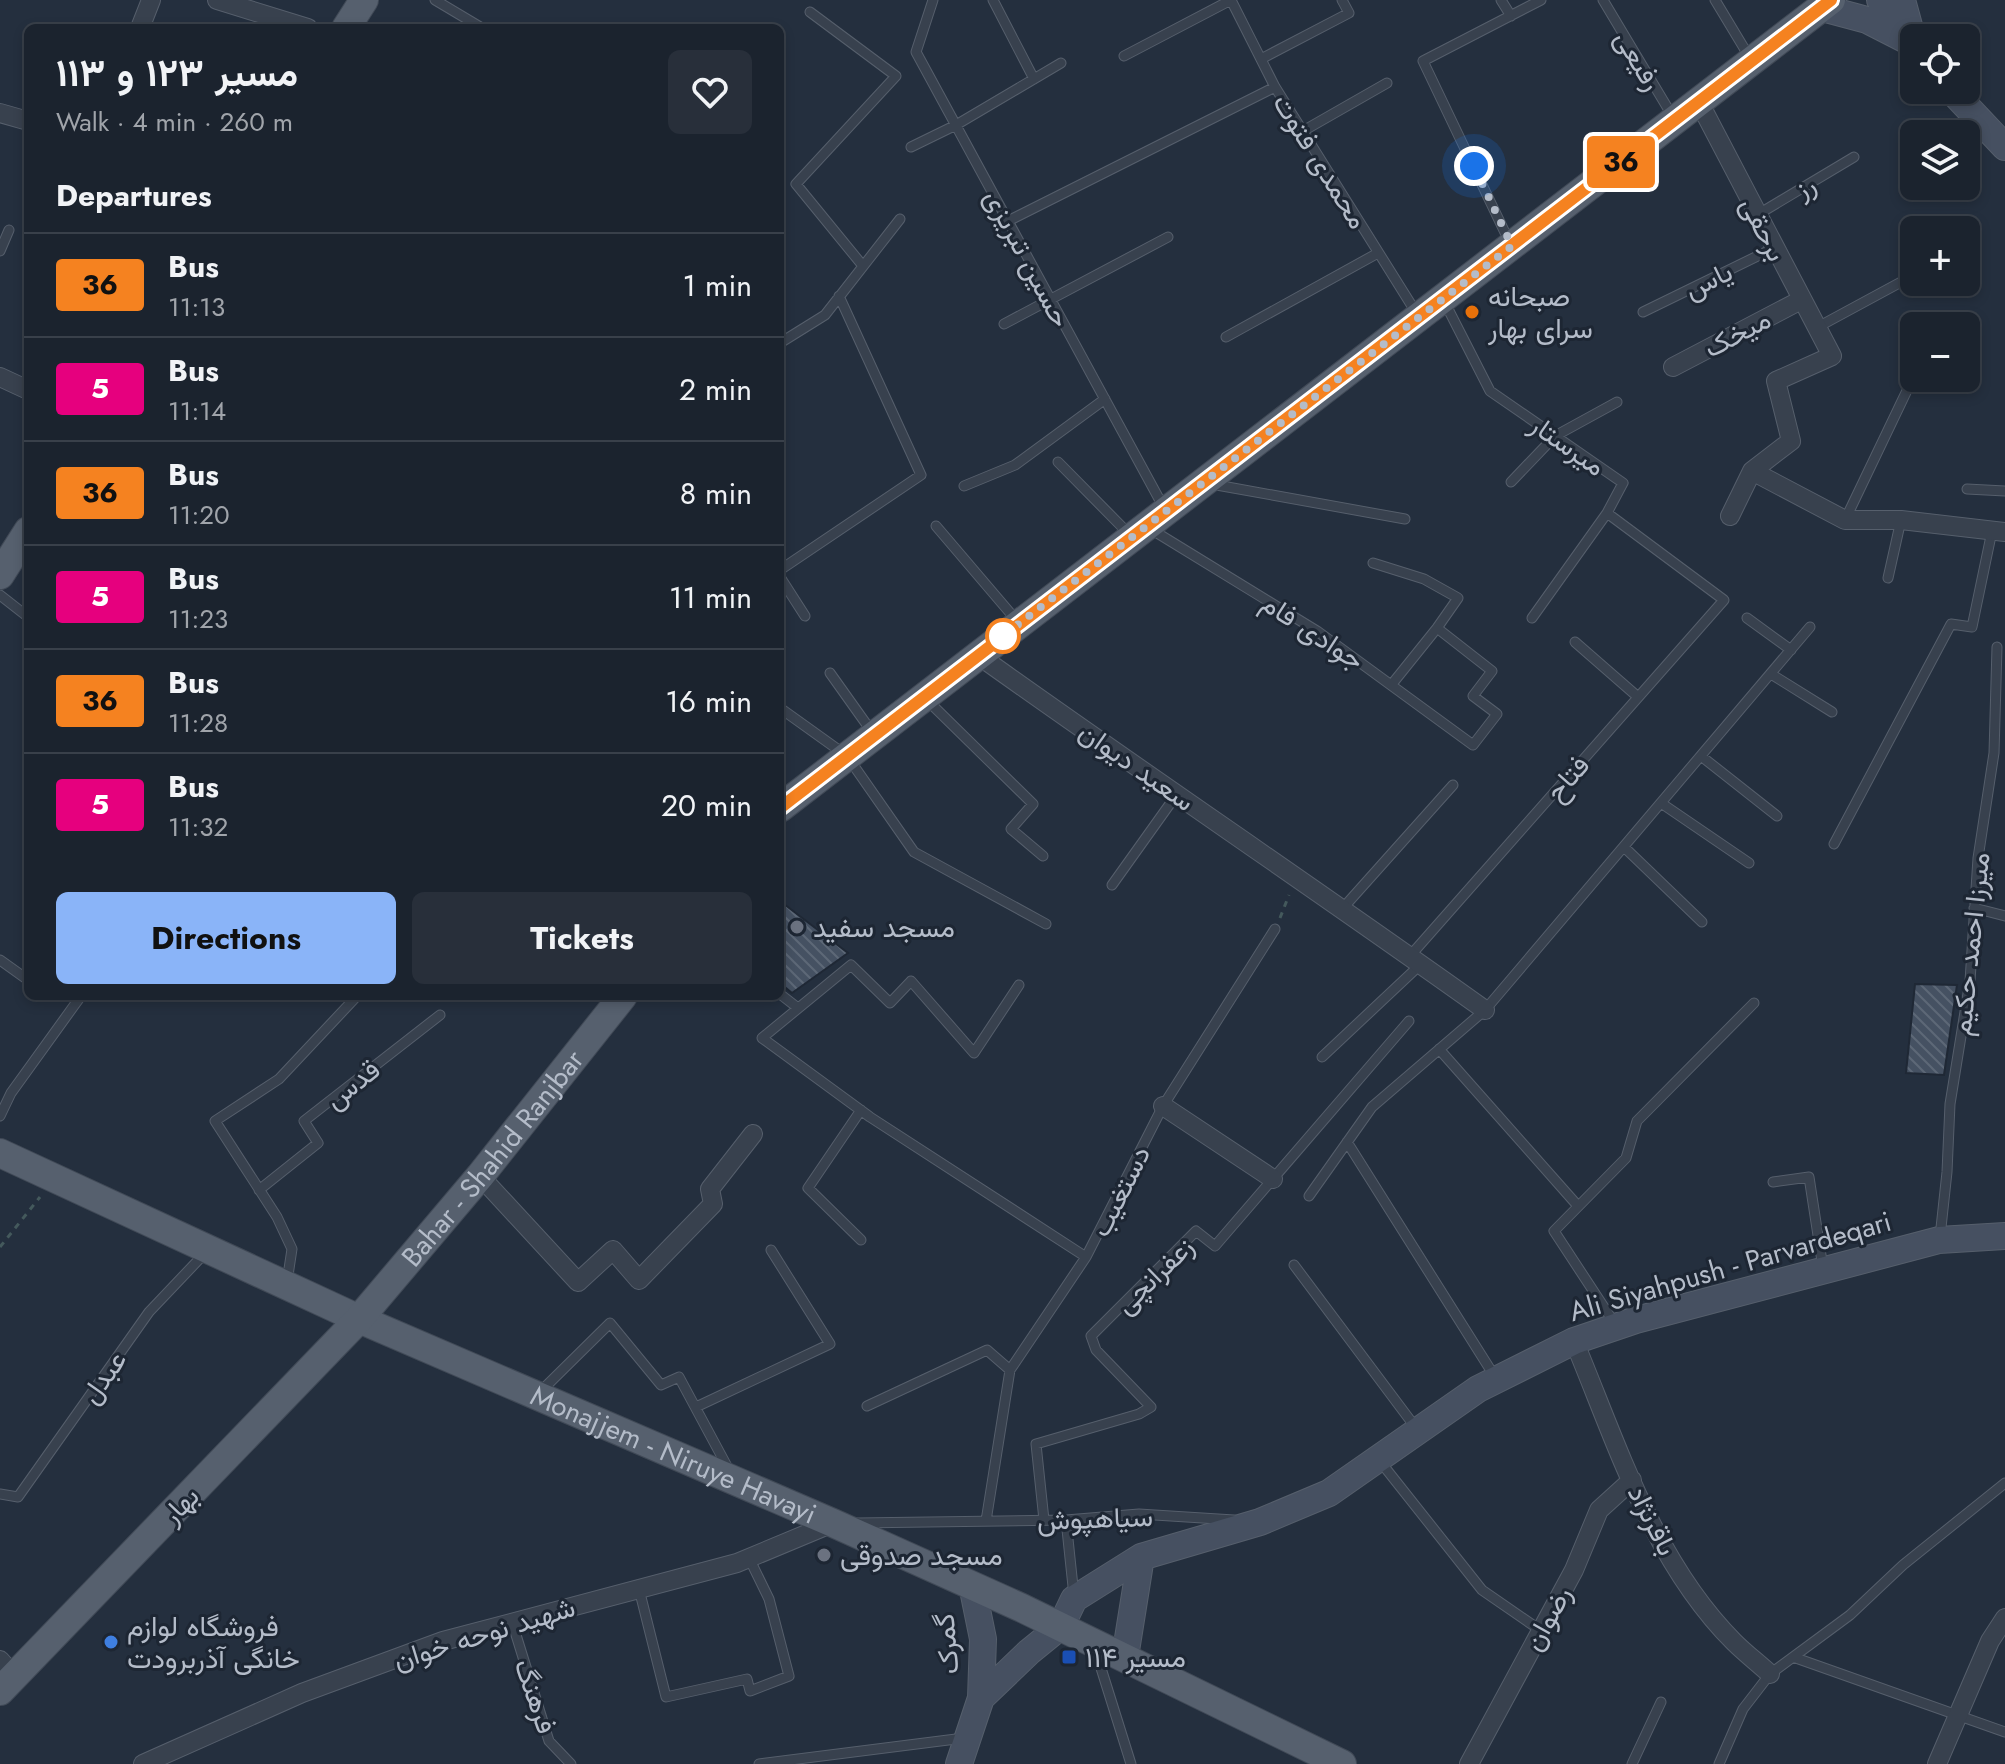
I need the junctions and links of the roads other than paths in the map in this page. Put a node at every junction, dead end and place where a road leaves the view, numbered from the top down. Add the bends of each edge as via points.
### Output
1 (151, 0) edge
2 (217, 0) edge
3 (364, 0) edge
4 (435, 0) edge
5 (933, 0) edge
6 (993, 0) edge
7 (1231, 0) edge
8 (1342, 0) edge
9 (1501, 0) edge
10 (1541, 0) edge
11 (1603, 0) edge
12 (1715, 0) edge
13 (1880, 0) edge
14 (1893, 0) edge
15 (1902, 0) edge
16 (1826, 4) edge
17 (810, 12) dead end
18 (1511, 16) junction
19 (142, 24) edge
20 (295, 24) edge
21 (349, 24) edge
22 (475, 24) edge
23 (1904, 24) edge
24 (1909, 24) edge
25 (1900, 26) edge
26 (1900, 37) edge
27 (1124, 56) dead end
28 (1261, 59) junction
29 (1752, 61) junction
30 (1061, 63) dead end
31 (1034, 79) junction
32 (1387, 83) dead end
33 (1275, 87) junction
34 (1699, 102) junction
35 (1964, 104) edge
36 (0, 113) edge
37 (24, 120) edge
38 (1675, 120) junction
39 (956, 125) junction
40 (1303, 131) junction
41 (911, 147) dead end
42 (2005, 147) edge
43 (1854, 157) dead end
44 (1757, 215) junction
45 (900, 219) dead end
46 (1008, 221) junction
47 (9, 230) dead end
48 (1168, 237) dead end
49 (1512, 246) junction
50 (1774, 248) junction
51 (0, 251) edge
52 (1378, 253) junction
53 (863, 266) junction
54 (1900, 283) edge
55 (839, 296) junction
56 (1443, 298) junction
57 (1801, 300) junction
58 (1051, 301) junction
59 (1643, 312) dead end
60 (1418, 317) junction
61 (1004, 324) dead end
62 (1816, 328) junction
63 (1226, 337) dead end
64 (784, 341) edge
65 (1673, 367) dead end
66 (0, 377) edge
67 (24, 388) edge
68 (1906, 392) edge
69 (1105, 399) junction
70 (1617, 402) dead end
71 (1555, 436) junction
72 (1058, 462) dead end
73 (1752, 471) junction
74 (1511, 482) dead end
75 (1203, 483) junction
76 (964, 486) dead end
77 (1967, 489) dead end
78 (2005, 491) edge
79 (1607, 513) junction
80 (1730, 516) dead end
81 (1405, 519) dead end
82 (1845, 520) junction
83 (1901, 520) junction
84 (1148, 525) junction
85 (936, 526) dead end
86 (1998, 532) edge
87 (24, 537) edge
88 (1373, 563) dead end
89 (784, 567) edge
90 (0, 575) edge
91 (1888, 578) dead end
92 (784, 583) edge
93 (0, 595) edge
94 (1724, 600) joint
95 (24, 614) edge
96 (805, 616) dead end
97 (1532, 618) dead end
98 (1747, 618) dead end
99 (1019, 624) junction
100 (1810, 627) dead end
101 (1437, 628) junction
102 (1575, 642) dead end
103 (1997, 647) dead end
104 (1791, 650) junction
105 (978, 655) junction
106 (830, 673) dead end
107 (1771, 674) junction
108 (1392, 684) junction
109 (923, 697) junction
110 (1638, 697) junction
111 (784, 711) edge
112 (1832, 712) dead end
113 (874, 735) junction
114 (847, 756) junction
115 (1701, 756) junction
116 (1453, 785) dead end
117 (1177, 794) junction
118 (1661, 803) junction
119 (784, 805) edge
120 (1777, 816) dead end
121 (1834, 844) dead end
122 (1624, 847) junction
123 (1043, 856) dead end
124 (1749, 863) dead end
125 (1112, 885) dead end
126 (1343, 908) junction
127 (1974, 908) junction
128 (2005, 916) edge
129 (1702, 922) dead end
130 (1046, 924) dead end
131 (1275, 929) road end
132 (0, 960) edge
133 (1415, 960) junction
134 (24, 977) edge
135 (1019, 985) dead end
136 (784, 997) edge
137 (78, 1000) edge
138 (353, 1000) edge
139 (620, 1000) edge
140 (1754, 1003) dead end
141 (798, 1008) junction
142 (1485, 1010) junction
143 (440, 1015) dead end
144 (1409, 1021) dead end
145 (1439, 1049) junction
146 (1322, 1057) dead end
147 (1163, 1106) junction
148 (861, 1110) junction
149 (0, 1116) edge
150 (753, 1134) dead end
151 (1347, 1142) junction
152 (0, 1153) edge
153 (480, 1176) junction
154 (1273, 1179) junction
155 (1773, 1182) dead end
156 (259, 1190) junction
157 (1309, 1196) dead end
158 (1578, 1206) junction
159 (2005, 1236) edge
160 (861, 1240) dead end
161 (1939, 1240) junction
162 (209, 1249) junction
163 (771, 1250) dead end
164 (1086, 1257) junction
165 (1294, 1265) dead end
166 (1823, 1271) junction
167 (287, 1285) junction
168 (359, 1319) junction
169 (1617, 1327) junction
170 (1574, 1341) junction
171 (1010, 1370) junction
172 (1497, 1379) junction
173 (537, 1395) junction
174 (867, 1406) dead end
175 (696, 1407) junction
176 (1418, 1431) junction
177 (1378, 1458) junction
178 (1632, 1480) junction
179 (735, 1481) junction
180 (2005, 1483) edge
181 (0, 1494) edge
182 (1044, 1520) junction
183 (1066, 1520) junction
184 (986, 1521) junction
185 (1260, 1522) junction
186 (833, 1523) junction
187 (1141, 1557) junction
188 (749, 1558) junction
189 (972, 1585) junction
190 (639, 1589) junction
191 (1074, 1599) junction
192 (2005, 1618) edge
193 (512, 1622) junction
194 (1061, 1626) junction
195 (1540, 1630) junction
196 (1093, 1642) junction
197 (1125, 1657) junction
198 (1793, 1657) junction
199 (1770, 1674) junction
200 (5, 1676) edge
201 (981, 1698) junction
202 (1661, 1702) dead end
203 (1958, 1715) junction
204 (2005, 1732) edge
205 (968, 1738) junction
206 (143, 1764) edge
207 (571, 1764) edge
208 (759, 1764) edge
209 (959, 1764) edge
210 (1131, 1764) edge
211 (1342, 1764) edge
212 (1469, 1764) edge
213 (1632, 1764) edge
214 (1719, 1764) edge
215 (1937, 1764) edge

1 - 19 street
2 - 20 street
3 - 21 main road
4 - 22 lane
5 - 39 lane, حسین تبریزی via 916,52
6 - 31 lane
7 - 27 lane
7 - 28 lane, محمدی فتوت
8 - 28 lane via 1349,13
9 - 18 lane
10 - 18 lane
11 - 38 lane, رفیعی
12 - 29 lane
13 - 25 street
14 - 23 street
15 - 24 street
16 - 26 street
16 - 29 main road
17 - 53 lane via 896,76 796,184
18 - 49 lane via 1423,61
28 - 33 lane, محمدی فتوت
29 - 34 main road
30 - 31 lane
31 - 39 lane
32 - 40 lane
33 - 40 lane, محمدی فتوت
33 - 46 lane
34 - 38 main road
34 - 44 street, برحقی
35 - 42 street
36 - 37 street
38 - 49 main road
39 - 41 lane
39 - 46 lane, حسین تبریزی
40 - 52 lane, محمدی فتوت
43 - 44 lane, رز
44 - 50 street, برحقی
45 - 53 lane
46 - 58 lane, حسین تبریزی
47 - 51 lane
48 - 58 lane
49 - 56 main road
50 - 57 street, برحقی
50 - 59 lane, یاس
52 - 60 lane, محمدی فتوت
52 - 63 lane
53 - 55 lane
54 - 62 lane
55 - 64 lane via 825,315
55 - 89 lane via 921,475
56 - 60 main road
56 - 71 lane, میرستار via 1490,391
57 - 62 street, برحقی
57 - 65 street, میخک
58 - 61 lane
58 - 69 lane, حسین تبریزی
60 - 75 main road
62 - 73 street, برحقی via 1832,356 1776,381 1791,441
66 - 67 street
68 - 82 lane
69 - 76 lane via 1015,465
69 - 84 lane, حسین تبریزی
70 - 71 lane
71 - 74 lane
71 - 79 lane, میرستار via 1623,483
72 - 84 lane, جوادی فام
73 - 80 street
73 - 82 street
75 - 81 lane
75 - 84 main road
77 - 78 lane
79 - 94 lane, میرستار
79 - 97 lane
82 - 83 street
83 - 86 street
83 - 91 lane
84 - 99 main road
84 - 108 lane, جوادی فام
85 - 99 lane
86 - 121 lane via 1972,627 1951,624
87 - 90 main road
88 - 101 lane via 1424,579 1458,598
92 - 96 lane
93 - 95 lane
94 - 110 lane, فتاح
98 - 104 lane
99 - 105 main road
100 - 104 lane
101 - 108 lane
101 - 108 lane, جوادی فام via 1492,671 1473,696 1497,714 1473,745
102 - 110 lane
103 - 127 lane, میرزا احمد حکیم via 1994,753
104 - 107 lane
105 - 109 main road
105 - 117 street, سعید دیوان
106 - 113 lane
107 - 112 lane
107 - 115 lane
109 - 113 main road
109 - 123 lane via 1033,804 1011,829
110 - 133 lane, فتاح
111 - 114 lane
113 - 114 main road
114 - 119 main road
114 - 130 lane via 914,852
115 - 118 lane
115 - 120 lane
116 - 126 lane
117 - 125 lane
117 - 126 street, سعید دیوان
118 - 122 lane
118 - 124 lane
122 - 129 lane
122 - 142 lane
126 - 133 street, سعید دیوان
127 - 128 lane
127 - 161 lane, میرزا احمد حکیم
131 - 147 lane, دستغیب
132 - 134 lane
133 - 142 street, سعید دیوان
133 - 146 lane, فتاح
135 - 141 lane via 974,1053 911,981 890,1003 851,965
136 - 141 lane
137 - 149 lane
138 - 156 lane via 279,1079 215,1121
139 - 153 main road, Bahar - Shahid Ranjbar
140 - 158 lane via 1637,1121 1626,1158
141 - 148 lane via 762,1038
142 - 145 lane
143 - 156 lane, قدس via 304,1121 318,1143
144 - 154 lane, زعفرانچی
145 - 151 lane via 1372,1107
145 - 158 lane
147 - 154 street
147 - 164 lane, دستغیب
148 - 160 lane via 808,1188
148 - 164 lane
150 - 153 street via 710,1189 713,1204 639,1280 613,1250 578,1282
151 - 157 lane
151 - 172 lane
152 - 162 main road, Monajjem - Niruye Havayi
153 - 168 main road, Bahar - Shahid Ranjbar
154 - 182 lane, زعفرانچی via 1215,1246 1196,1231 1091,1336 1096,1350 1151,1407 1036,1444
155 - 166 lane via 1809,1177
156 - 167 lane via 292,1249
158 - 169 lane via 1554,1231
159 - 161 street, Ali Siyahpush - Parvardeqari
161 - 166 street, Ali Siyahpush - Parvardeqari
162 - 167 main road, Monajjem - Niruye Havayi
162 - 181 lane, عبدل via 149,1312 18,1497
163 - 175 lane via 830,1344
164 - 171 lane, دستغیب
165 - 176 lane
166 - 169 street, Ali Siyahpush - Parvardeqari
167 - 168 main road, Monajjem - Niruye Havayi
168 - 173 main road, Monajjem - Niruye Havayi
168 - 200 main road, بهار
169 - 170 street, Ali Siyahpush - Parvardeqari
170 - 172 street, Ali Siyahpush - Parvardeqari
170 - 178 street, باقرنژاد
171 - 174 lane via 987,1350
171 - 184 lane, دستغیب
172 - 176 street, Ali Siyahpush - Parvardeqari
173 - 175 lane via 610,1323 661,1385 679,1377
173 - 179 main road, Monajjem - Niruye Havayi
175 - 179 lane
176 - 177 street, Ali Siyahpush - Parvardeqari
177 - 185 street, Ali Siyahpush - Parvardeqari via 1329,1493
177 - 195 lane via 1482,1590
178 - 195 street, رضوان via 1599,1510 1574,1570
178 - 199 street, باقرنژاد via 1693,1592 1734,1642
179 - 186 main road, Monajjem - Niruye Havayi
180 - 198 lane
182 - 183 lane, سیاهپوش
182 - 184 lane, سیاهپوش
183 - 185 lane, سیاهپوش via 1139,1514
183 - 191 lane
184 - 186 lane, سیاهپوش
185 - 187 street, Ali Siyahpush - Parvardeqari
186 - 188 street, شهید نوحه خوان
186 - 189 main road, Monajjem - Niruye Havayi
187 - 191 street, Ali Siyahpush - Parvardeqari
187 - 197 street
188 - 190 street, شهید نوحه خوان
188 - 190 lane via 769,1599 789,1676 750,1691 747,1679 666,1697
189 - 194 main road, Monajjem - Niruye Havayi
189 - 201 street, گمرک via 983,1639
190 - 193 street, شهید نوحه خوان
191 - 194 street
192 - 203 street
193 - 206 street, شهید نوحه خوان via 443,1641 302,1693
193 - 207 lane, فرهنگ via 549,1741
194 - 196 main road, Monajjem - Niruye Havayi
194 - 201 street, گمرک
195 - 212 street, رضوان
196 - 197 main road, Monajjem - Niruye Havayi
196 - 210 lane
197 - 211 main road, Monajjem - Niruye Havayi
198 - 199 lane
198 - 203 lane
199 - 214 lane via 1743,1709
201 - 205 street, گمرک
202 - 213 lane
203 - 204 lane
203 - 215 street
205 - 208 lane
205 - 209 street, گمرک

